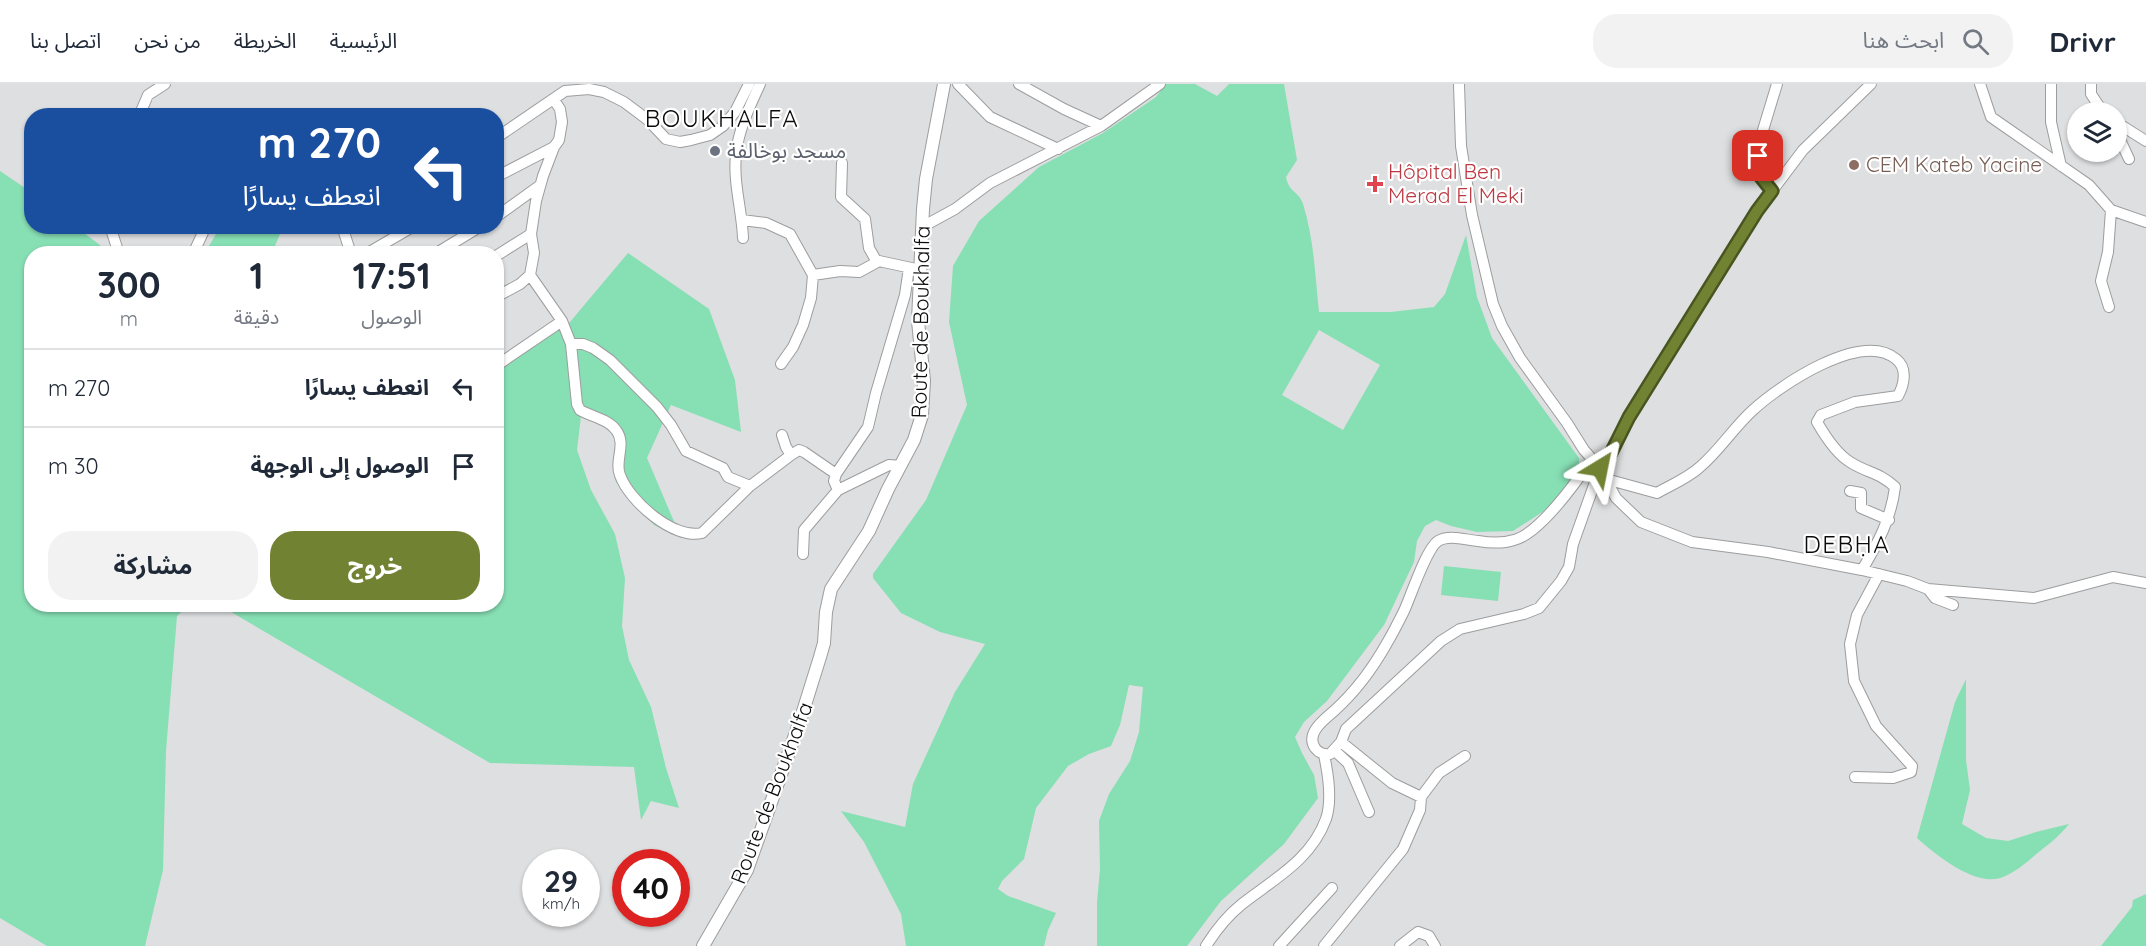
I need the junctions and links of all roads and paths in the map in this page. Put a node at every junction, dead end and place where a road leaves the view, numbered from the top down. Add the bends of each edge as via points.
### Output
1 (165, 84) edge
2 (760, 84) edge
3 (944, 84) edge
4 (958, 84) edge
5 (1018, 84) edge
6 (1160, 84) edge
7 (1459, 84) edge
8 (1777, 84) edge
9 (1871, 84) edge
10 (1980, 84) edge
11 (2051, 84) edge
12 (2091, 84) edge
13 (747, 85) edge
14 (554, 100) junction
15 (2096, 102) edge
16 (142, 108) edge
17 (1101, 126) junction
18 (2127, 128) edge
19 (504, 133) edge
20 (2143, 137) edge
21 (554, 147) junction
22 (1058, 149) junction
23 (2127, 155) edge
24 (2129, 159) dead end
25 (842, 163) dead end
26 (2061, 166) junction
27 (504, 173) edge
28 (539, 186) junction
29 (1772, 191) junction
30 (2111, 210) junction
31 (504, 211) edge
32 (742, 220) junction
33 (2146, 222) edge
34 (922, 227) junction
35 (400, 234) edge
36 (467, 234) edge
37 (531, 234) junction
38 (742, 238) dead end
39 (380, 246) edge
40 (448, 246) edge
41 (504, 251) edge
42 (877, 262) junction
43 (915, 269) junction
44 (530, 275) junction
45 (813, 275) junction
46 (504, 293) edge
47 (2109, 307) dead end
48 (562, 321) junction
49 (571, 344) junction
50 (504, 361) edge
51 (781, 364) dead end
52 (782, 435) dead end
53 (791, 455) junction
54 (1592, 459) junction
55 (901, 466) junction
56 (1602, 473) junction
57 (836, 474) junction
58 (750, 486) junction
59 (838, 490) junction
60 (1850, 491) dead end
61 (1888, 520) junction
62 (803, 554) dead end
63 (1862, 570) junction
64 (1879, 574) junction
65 (2146, 583) edge
66 (1928, 589) junction
67 (1953, 605) dead end
68 (1333, 749) junction
69 (1465, 756) dead end
70 (1855, 777) dead end
71 (1421, 797) junction
72 (1369, 812) dead end
73 (1332, 888) dead end
74 (703, 946) edge
75 (1206, 946) edge
76 (1279, 946) edge
77 (1324, 946) edge
78 (1401, 946) edge
79 (1435, 946) edge

1 - 16 street via 148,95
2 - 32 street via 736,153
3 - 34 main road, Route de Boukhalfa via 926,179
4 - 22 street via 990,117
5 - 17 street
6 - 17 street
7 - 54 street via 1461,146 1493,304 1520,358
8 - 29 street via 1760,140 1756,171
9 - 29 street via 1803,150
10 - 26 street via 1991,117
11 - 26 street via 2051,122
12 - 15 street
13 - 14 street via 735,112 723,126 710,135 680,142 660,134 636,111 596,89 565,91
14 - 19 street
14 - 21 street via 562,122
17 - 22 street
18 - 20 street
21 - 27 street
21 - 28 street
22 - 34 street via 990,183
23 - 24 street
25 - 42 street via 841,197 865,219 869,248
26 - 30 street via 2089,185
28 - 31 street
28 - 37 street
29 - 56 street via 1629,417
30 - 33 street
30 - 47 street via 2101,281
32 - 38 street
32 - 45 street via 766,223 790,234
34 - 43 main road, Route de Boukhalfa
35 - 39 street
36 - 40 street
37 - 41 street
37 - 44 street via 534,253
42 - 43 street
42 - 45 street via 860,273
43 - 55 main road, Route de Boukhalfa via 924,405 919,428
43 - 57 street via 868,427
44 - 46 street
44 - 48 street
45 - 51 street via 803,325
48 - 49 street
48 - 50 street
49 - 58 street via 593,348 610,360 657,407 687,451
49 - 58 street via 580,410 617,431 621,441 620,477 654,516 672,528 694,535 702,533
52 - 53 street
53 - 57 street via 799,450 804,452
53 - 58 street
54 - 56 street
54 - 68 street via 1555,508 1517,540 1501,543 1452,537 1437,541 1377,660 1314,732 1314,747
55 - 59 street via 889,465
55 - 74 main road, Route de Boukhalfa via 869,531 831,589 820,657 760,837 742,878
56 - 61 street via 1658,493 1699,469 1754,409 1813,369 1839,356 1861,351 1883,353 1896,359 1904,372 1904,386 1898,396 1855,402 1821,415 1817,422 1849,461 1884,477 1895,487
56 - 63 street via 1616,498 1641,522 1692,542
56 - 68 street via 1573,544 1569,567 1539,608 1460,629 1441,641 1346,729
57 - 59 street
59 - 62 street via 804,530
60 - 61 street via 1861,493 1861,508
61 - 63 street
63 - 64 street
64 - 66 street
64 - 70 street via 1857,615 1851,644 1854,681 1876,726 1912,766 1911,772 1893,778
65 - 66 street via 2113,577 2034,598
66 - 67 street via 1935,598
68 - 71 street
68 - 72 street via 1348,763
68 - 75 street via 1326,818 1311,847 1295,865 1241,905 1219,926
69 - 71 street via 1439,773
71 - 77 street via 1420,810 1403,849
73 - 76 street
78 - 79 street via 1418,932 1429,936

